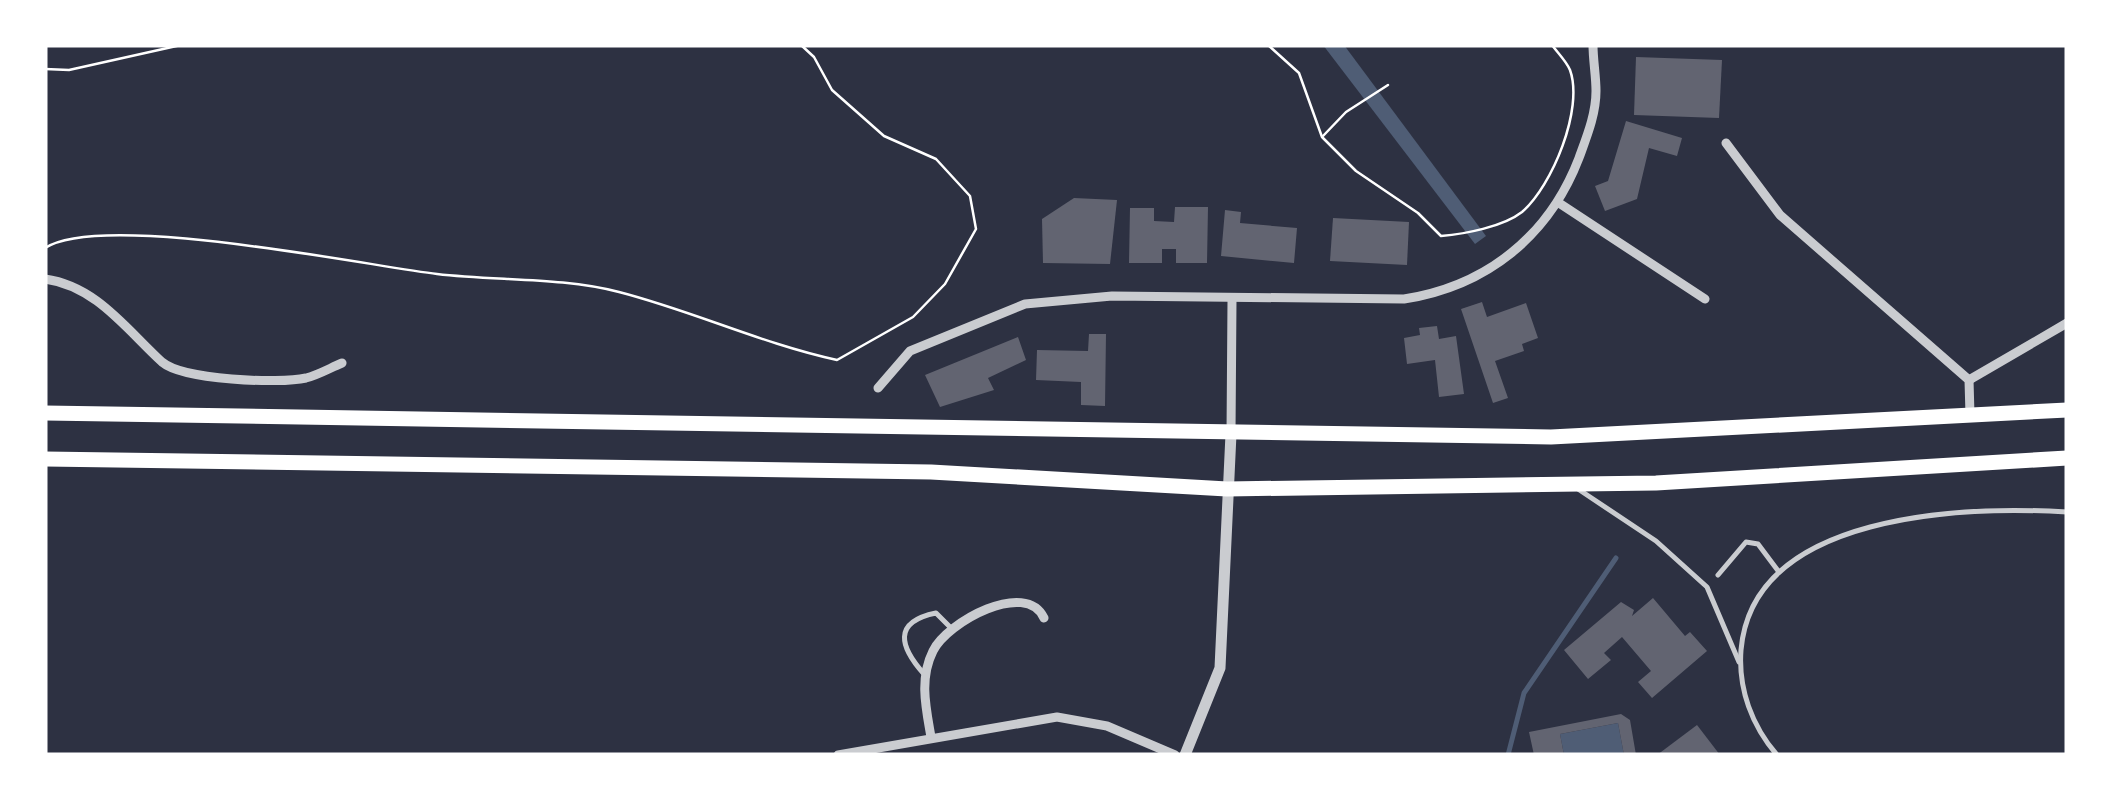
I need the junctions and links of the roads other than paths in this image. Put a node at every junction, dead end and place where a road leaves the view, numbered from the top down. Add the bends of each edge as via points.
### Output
1 (1593, 45) edge
2 (1726, 144) dead end
3 (1559, 203) junction
4 (45, 279) edge
5 (1705, 299) dead end
6 (1232, 300) junction
7 (2067, 323) edge
8 (342, 363) dead end
9 (1969, 380) junction
10 (878, 388) dead end
11 (2067, 410) edge
12 (45, 413) edge
13 (1970, 415) junction
14 (1231, 434) junction
15 (45, 458) edge
16 (2067, 458) edge
17 (1570, 485) junction
18 (1227, 489) junction
19 (2067, 512) edge
20 (1779, 572) junction
21 (1718, 575) dead end
22 (1044, 618) dead end
23 (950, 628) junction
24 (1740, 665) junction
25 (924, 674) junction
26 (931, 738) junction
27 (838, 755) edge
28 (1175, 755) edge
29 (1186, 755) edge
30 (1778, 755) edge

1 - 3 street via 1590,130
2 - 9 street via 1780,215
3 - 5 street
3 - 6 street via 1518,251 1434,295 1369,302
4 - 8 street via 92,296 162,362 195,376 304,378
6 - 10 street via 1112,296 1025,304 910,351
6 - 14 street
7 - 9 street
9 - 13 street
11 - 13 highway
12 - 14 highway
13 - 14 highway via 1552,437
14 - 18 street
15 - 18 highway via 930,472
16 - 17 highway
17 - 18 highway
17 - 24 lane via 1656,541 1707,587
18 - 29 street via 1220,668
19 - 20 lane via 1940,512 1866,528 1815,548
20 - 21 lane via 1758,544 1746,542
20 - 24 lane via 1743,635
22 - 23 street via 1024,602 974,613
23 - 25 street
23 - 25 lane via 936,614 908,626 908,656
24 - 30 lane via 1746,702 1761,737
25 - 26 street
26 - 27 street
26 - 28 street via 1056,718 1107,726

